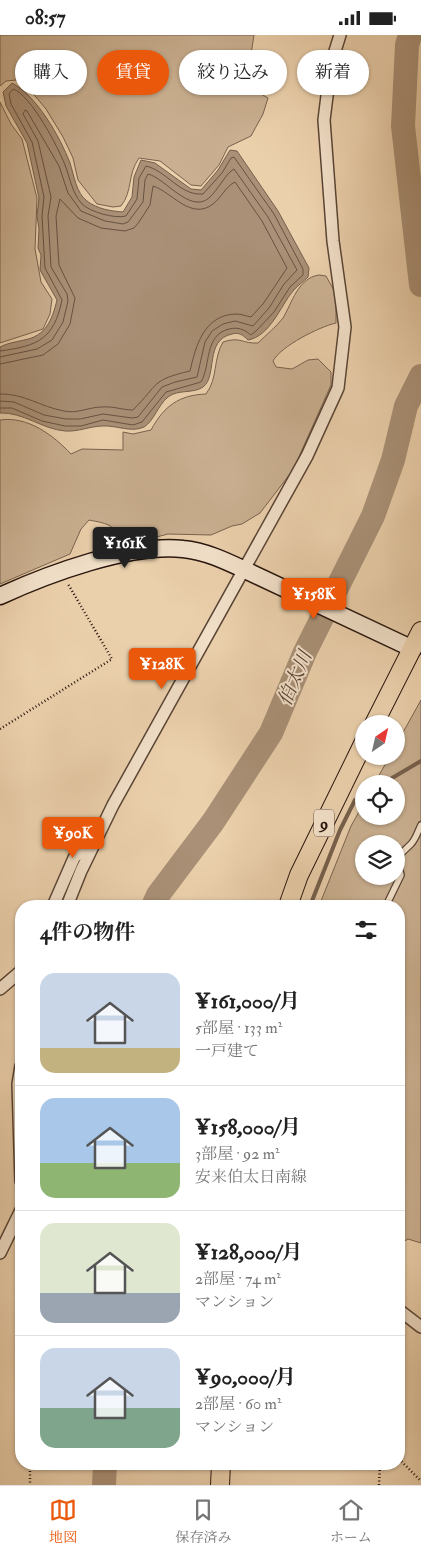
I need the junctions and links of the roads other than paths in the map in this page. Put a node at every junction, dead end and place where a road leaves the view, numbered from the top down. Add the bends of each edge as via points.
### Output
1 (340, 35) edge
2 (249, 571) junction
3 (0, 596) edge
4 (421, 631) edge
5 (413, 649) junction
6 (379, 715) edge
7 (355, 760) edge
8 (105, 823) junction
9 (421, 825) edge
10 (56, 900) edge
11 (69, 900) edge
12 (290, 900) edge
13 (389, 900) edge
14 (15, 976) edge
15 (0, 989) edge
16 (15, 1222) edge
17 (0, 1253) edge
18 (405, 1315) edge
19 (421, 1327) edge
20 (221, 1470) edge
21 (220, 1485) edge

1 - 2 street via 331,64 324,120 333,241 345,327 338,388 307,456 254,550
2 - 3 street via 185,549 158,547 132,551 60,572
2 - 5 street
2 - 8 street
4 - 5 main road
5 - 6 main road
7 - 12 main road, 9
8 - 10 street via 74,858
8 - 11 street
9 - 13 lane via 412,843 400,852 397,863 401,875
14 - 15 street
16 - 17 street
18 - 19 street
20 - 21 main road

